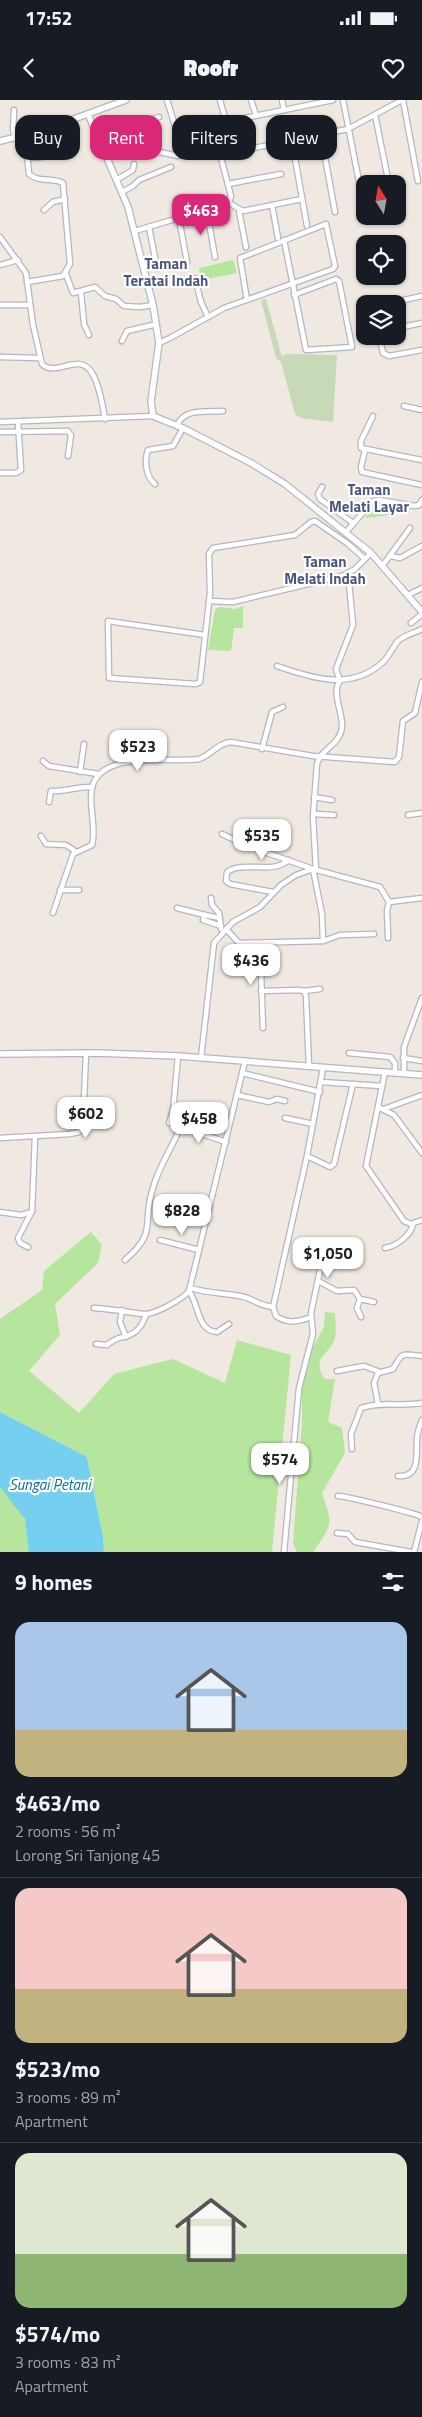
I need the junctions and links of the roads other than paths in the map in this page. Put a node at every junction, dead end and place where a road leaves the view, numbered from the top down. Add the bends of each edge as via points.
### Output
1 (126, 100) edge
2 (167, 100) edge
3 (220, 100) edge
4 (251, 100) edge
5 (282, 100) edge
6 (333, 100) edge
7 (343, 100) edge
8 (402, 100) edge
9 (313, 102) edge
10 (14, 110) dead end
11 (284, 110) junction
12 (88, 114) junction
13 (225, 115) edge
14 (256, 115) joint
15 (172, 116) edge
16 (375, 116) junction
17 (80, 117) edge
18 (90, 119) edge
19 (348, 129) junction
20 (337, 131) edge
21 (15, 138) joint
22 (0, 141) edge
23 (28, 160) edge
24 (107, 160) edge
25 (223, 160) edge
26 (295, 160) edge
27 (326, 160) edge
28 (134, 164) dead end
29 (171, 167) dead end
30 (133, 170) junction
31 (281, 174) dead end
32 (357, 175) edge
33 (387, 175) edge
34 (116, 180) junction
35 (139, 180) junction
36 (418, 181) dead end
37 (228, 184) junction
38 (122, 192) junction
39 (65, 199) junction
40 (302, 199) junction
41 (229, 203) junction
42 (272, 205) junction
43 (44, 210) dead end
44 (239, 210) junction
45 (207, 211) junction
46 (335, 212) dead end
47 (179, 219) junction
48 (307, 226) dead end
49 (149, 228) junction
50 (135, 231) junction
51 (278, 238) dead end
52 (0, 239) edge
53 (284, 240) junction
54 (246, 247) dead end
55 (215, 257) dead end
56 (18, 260) junction
57 (187, 262) dead end
58 (0, 265) edge
59 (157, 268) dead end
60 (66, 274) junction
61 (195, 278) dead end
62 (27, 282) junction
63 (292, 284) junction
64 (82, 292) junction
65 (294, 295) junction
66 (422, 296) edge
67 (247, 300) junction
68 (406, 300) edge
69 (0, 305) edge
70 (30, 305) junction
71 (153, 305) junction
72 (208, 317) junction
73 (422, 323) edge
74 (157, 324) junction
75 (406, 326) edge
76 (89, 335) dead end
77 (122, 340) dead end
78 (159, 342) junction
79 (381, 345) edge
80 (422, 350) edge
81 (0, 357) edge
82 (40, 358) junction
83 (404, 406) dead end
84 (223, 410) dead end
85 (422, 410) edge
86 (153, 416) junction
87 (373, 416) dead end
88 (105, 419) junction
89 (45, 421) junction
90 (57, 421) junction
91 (0, 422) edge
92 (18, 422) junction
93 (180, 427) junction
94 (45, 431) junction
95 (58, 431) junction
96 (0, 432) edge
97 (19, 432) junction
98 (365, 450) junction
99 (68, 456) dead end
100 (422, 460) edge
101 (0, 473) edge
102 (156, 484) dead end
103 (422, 485) edge
104 (322, 486) dead end
105 (422, 500) edge
106 (353, 523) junction
107 (410, 528) dead end
108 (346, 532) junction
109 (422, 546) edge
110 (371, 553) junction
111 (391, 556) junction
112 (365, 559) junction
113 (383, 565) junction
114 (348, 574) junction
115 (422, 588) edge
116 (408, 595) junction
117 (209, 601) junction
118 (422, 613) edge
119 (411, 623) dead end
120 (422, 629) edge
121 (205, 634) junction
122 (277, 666) dead end
123 (340, 681) junction
124 (422, 682) edge
125 (283, 707) dead end
126 (84, 744) dead end
127 (262, 749) junction
128 (320, 757) junction
129 (43, 761) dead end
130 (80, 772) junction
131 (98, 774) junction
132 (92, 787) junction
133 (314, 797) junction
134 (332, 800) dead end
135 (49, 802) dead end
136 (422, 813) edge
137 (314, 814) junction
138 (408, 814) dead end
139 (334, 815) dead end
140 (222, 834) dead end
141 (41, 836) dead end
142 (75, 851) junction
143 (289, 860) junction
144 (314, 869) junction
145 (60, 890) junction
146 (79, 890) dead end
147 (273, 892) junction
148 (211, 898) dead end
149 (422, 898) edge
150 (390, 902) junction
151 (177, 908) dead end
152 (53, 913) dead end
153 (204, 915) junction
154 (220, 918) junction
155 (221, 926) junction
156 (226, 929) junction
157 (221, 934) junction
158 (374, 934) dead end
159 (388, 938) dead end
160 (323, 941) junction
161 (260, 944) junction
162 (320, 989) dead end
163 (261, 991) junction
164 (304, 992) junction
165 (422, 998) edge
166 (263, 1028) dead end
167 (86, 1053) junction
168 (349, 1053) dead end
169 (0, 1054) edge
170 (178, 1056) junction
171 (201, 1058) junction
172 (403, 1058) junction
173 (245, 1061) junction
174 (422, 1061) edge
175 (309, 1066) junction
176 (323, 1068) junction
177 (385, 1072) junction
178 (242, 1073) junction
179 (395, 1073) junction
180 (404, 1073) junction
181 (422, 1075) edge
182 (322, 1082) junction
183 (353, 1084) junction
184 (382, 1086) junction
185 (320, 1092) junction
186 (237, 1095) junction
187 (422, 1095) edge
188 (285, 1101) dead end
189 (378, 1107) junction
190 (384, 1109) junction
191 (285, 1118) dead end
192 (313, 1124) junction
193 (177, 1127) junction
194 (35, 1137) junction
195 (0, 1138) edge
196 (226, 1142) junction
197 (422, 1153) edge
198 (307, 1156) junction
199 (0, 1212) edge
200 (31, 1213) junction
201 (422, 1220) edge
202 (413, 1224) junction
203 (160, 1240) dead end
204 (350, 1242) dead end
205 (28, 1247) dead end
206 (385, 1248) dead end
207 (199, 1250) junction
208 (125, 1260) dead end
209 (318, 1281) junction
210 (189, 1290) junction
211 (360, 1299) junction
212 (374, 1302) dead end
213 (94, 1308) dead end
214 (273, 1308) junction
215 (122, 1310) junction
216 (146, 1315) junction
217 (311, 1317) junction
218 (361, 1317) dead end
219 (229, 1324) dead end
220 (126, 1338) junction
221 (96, 1344) dead end
222 (422, 1356) edge
223 (337, 1371) dead end
224 (380, 1372) junction
225 (422, 1403) edge
226 (378, 1404) junction
227 (422, 1420) edge
228 (352, 1449) dead end
229 (398, 1476) dead end
230 (338, 1496) dead end
231 (422, 1517) edge
232 (422, 1522) edge
233 (336, 1533) dead end
234 (284, 1552) edge
235 (413, 1552) edge

1 - 12 street
2 - 15 street
3 - 13 street
4 - 14 street
5 - 11 street
6 - 9 street
7 - 19 street
8 - 16 street
8 - 36 street
9 - 11 street
10 - 21 street
11 - 14 street
12 - 17 street
12 - 18 street
16 - 19 street
16 - 33 street
19 - 20 street
19 - 32 street
21 - 22 street
23 - 39 street via 29,174 39,180 62,182
24 - 34 street
25 - 37 street
26 - 40 street
27 - 46 street
28 - 30 street
29 - 35 street
30 - 34 street
30 - 35 street
31 - 37 street
34 - 38 street
35 - 38 street
37 - 41 street
38 - 50 street
39 - 43 street via 53,202
39 - 60 street via 70,264
40 - 42 street
40 - 48 street
41 - 44 street
41 - 45 street
42 - 44 street
42 - 51 street
44 - 54 street
45 - 47 street
45 - 55 street
47 - 49 street
47 - 57 street
49 - 50 street
49 - 59 street
50 - 71 street
52 - 56 street
53 - 63 street
53 - 63 street via 323,223 327,225 334,268
53 - 67 street via 240,258
56 - 58 street
56 - 62 street
60 - 62 street
60 - 64 street via 72,293
61 - 72 street
62 - 70 street
63 - 65 street
63 - 67 street
64 - 71 street via 95,287 124,306
64 - 76 street via 84,324
65 - 65 street via 306,350 352,348 339,281 336,279
66 - 68 street
67 - 72 street
69 - 70 street
70 - 82 street
71 - 74 street
72 - 78 street
73 - 75 street
74 - 77 street via 126,331
74 - 78 street
78 - 86 street via 151,401
79 - 80 street via 383,353 389,356
81 - 82 street
82 - 88 street via 47,368 79,363 89,368
83 - 85 street
84 - 93 street via 185,414 180,418
86 - 88 street
86 - 93 street
87 - 98 street via 361,441 360,447
88 - 90 street
89 - 90 street
89 - 92 street
89 - 94 street
90 - 95 street
91 - 92 street
92 - 97 street
93 - 102 street via 173,446 148,450 148,476
93 - 108 street via 276,478
94 - 95 street
94 - 97 street
95 - 99 street via 70,432
96 - 97 street
97 - 101 street via 21,470
98 - 100 street
98 - 103 street via 362,472
104 - 106 street via 318,494 320,499
105 - 106 street via 415,506 376,500 370,502
106 - 108 street
107 - 111 street
108 - 110 street
109 - 111 street via 400,558
110 - 112 street
110 - 113 street
111 - 113 street
112 - 114 street
112 - 117 street via 318,522 311,522 295,535 210,551
113 - 116 street
114 - 117 street via 233,602
114 - 123 street via 353,625 336,663
115 - 116 street
116 - 118 street
117 - 121 street
118 - 119 street
120 - 123 street via 399,641 388,658 375,668
121 - 121 street via 199,683 112,679 108,675 108,621
122 - 123 street via 315,679
123 - 128 street via 336,688 342,719 341,736
124 - 128 street via 415,713 402,721 397,761
125 - 127 street via 272,712
126 - 130 street
127 - 128 street
127 - 131 street via 227,742 199,759 119,764
128 - 133 street
129 - 130 street via 49,766
130 - 131 street
131 - 132 street
132 - 135 street via 78,786 67,792 51,792
132 - 142 street via 92,842 89,848
133 - 134 street
133 - 137 street
136 - 138 street
137 - 139 street
137 - 144 street
140 - 143 street via 240,841 250,840 268,853
141 - 142 street via 46,844 66,845
142 - 145 street
143 - 144 street
143 - 147 street via 272,867 226,872 226,881 230,884
144 - 147 street via 294,876
144 - 150 street via 380,887
144 - 160 street
145 - 146 street
145 - 152 street
147 - 156 street via 261,906
148 - 154 street
149 - 150 street
150 - 159 street
151 - 153 street
153 - 154 street
153 - 155 street via 204,920
154 - 155 street
155 - 157 street
156 - 157 street
156 - 161 street via 236,942
157 - 171 street via 212,948
158 - 160 street via 340,936
160 - 161 street
161 - 163 street
162 - 164 street
163 - 164 street
163 - 166 street
164 - 175 street
165 - 172 street
167 - 169 street
167 - 170 street
167 - 194 street via 82,1129 70,1134
168 - 179 street via 390,1057 395,1064
170 - 171 street
170 - 193 street via 173,1111 169,1120 170,1125
171 - 173 street
172 - 174 street
172 - 180 street
173 - 175 street
173 - 178 street
175 - 176 street
176 - 177 street
176 - 182 street
177 - 179 street
177 - 184 street
178 - 185 street
178 - 186 street
179 - 180 street
180 - 181 street
182 - 183 street
182 - 185 street
183 - 184 street
183 - 198 street via 334,1164 330,1167
184 - 189 street
185 - 192 street
186 - 188 street via 269,1102
186 - 196 street
187 - 190 street
189 - 190 street
189 - 202 street via 366,1166 404,1220
190 - 197 street via 397,1118
191 - 192 street
192 - 198 street
193 - 196 street
193 - 208 street via 152,1189 146,1239
194 - 195 street
194 - 200 street
196 - 207 street
198 - 214 street
199 - 200 street
200 - 205 street via 18,1238
201 - 202 street
202 - 206 street via 409,1233
203 - 207 street
204 - 209 street via 343,1240 327,1249
207 - 210 street
209 - 211 street via 337,1291 354,1290
209 - 217 street
210 - 214 street via 242,1296 260,1306
210 - 216 street via 183,1298
210 - 219 street via 208,1330 217,1332
211 - 212 street
211 - 218 street via 357,1308
213 - 215 street
214 - 217 street via 276,1316 286,1321
215 - 216 street
215 - 220 street via 120,1322
216 - 220 street via 140,1327
217 - 234 street via 313,1334 300,1377 297,1400
220 - 221 street via 113,1340 107,1345
222 - 224 street via 402,1355 393,1369
223 - 224 street via 364,1366
224 - 226 street via 374,1383
225 - 226 street via 401,1406
226 - 228 street via 358,1410 351,1434
227 - 229 street via 416,1437 418,1458 415,1467 408,1474
230 - 231 street
232 - 235 street
233 - 235 street via 348,1534 354,1542

